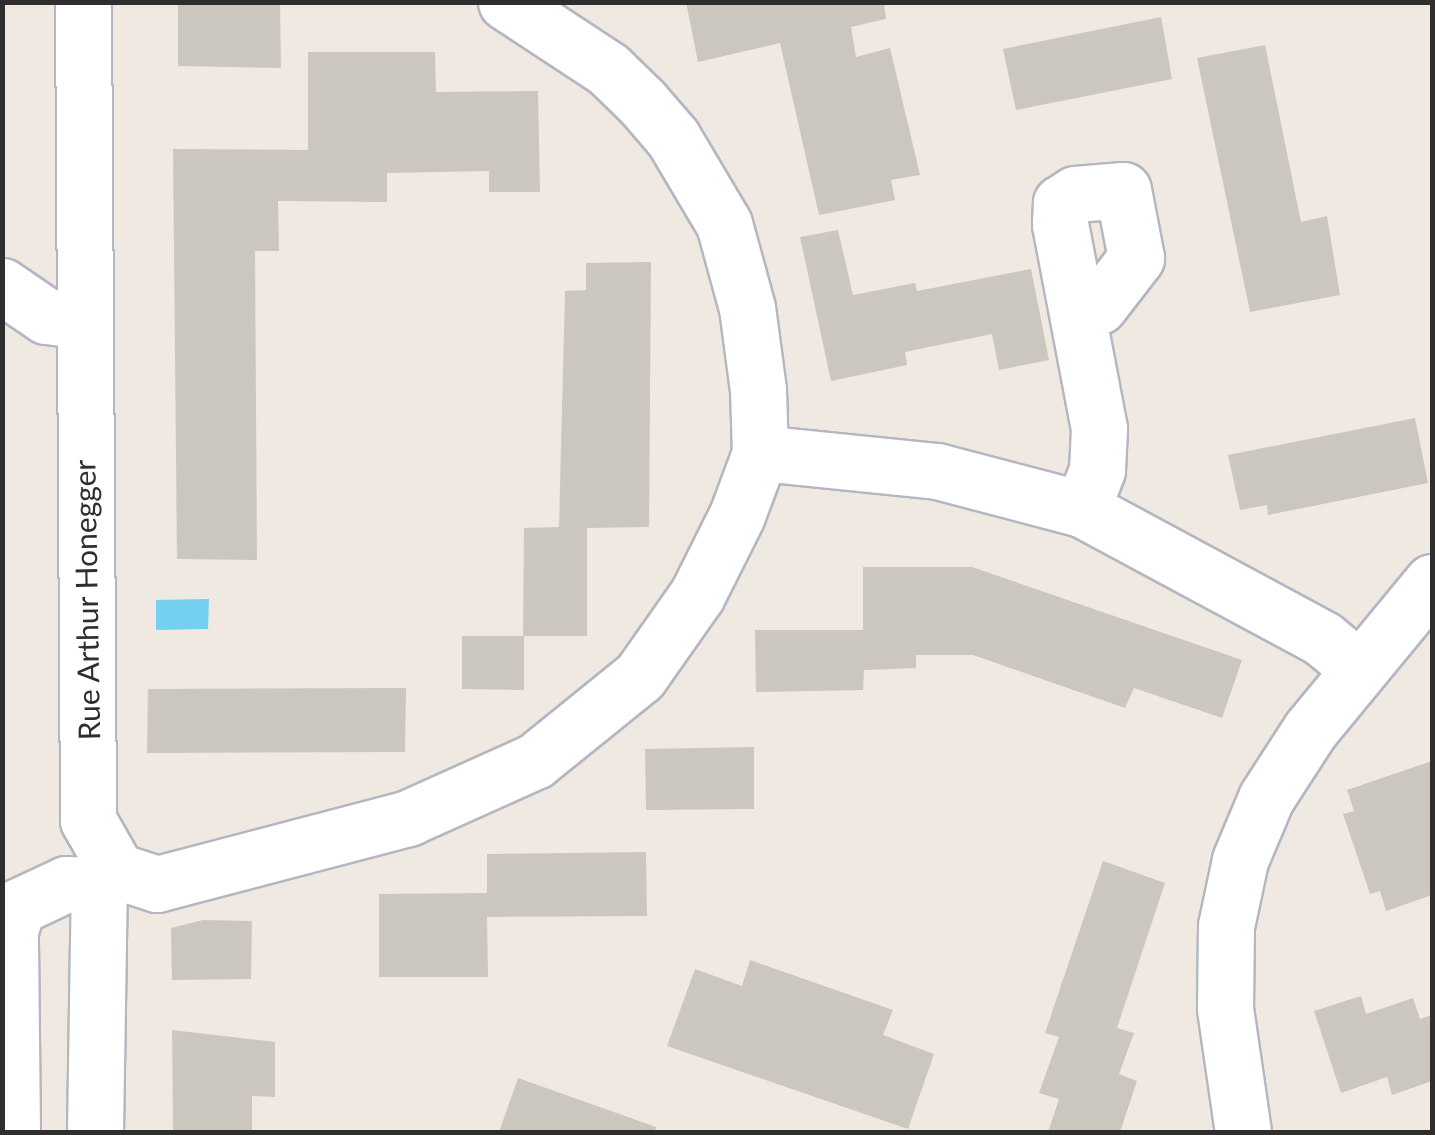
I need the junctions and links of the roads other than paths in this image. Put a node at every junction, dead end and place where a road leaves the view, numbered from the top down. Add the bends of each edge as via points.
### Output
1 (83, 2) edge
2 (506, 2) edge
3 (2, 286) edge
4 (1078, 310) dead end
5 (84, 321) junction
6 (760, 452) junction
7 (1082, 509) junction
8 (1432, 582) edge
9 (1358, 668) junction
10 (108, 878) junction
11 (12, 1132) edge
12 (95, 1132) edge
13 (1243, 1132) edge

1 - 5 street, Rue Arthur Honegger
2 - 6 street via 608,69 673,138 700,180 724,224 747,308
3 - 5 street via 46,316
4 - 7 street via 1099,428 1097,470
5 - 10 street, Rue Arthur Honegger via 88,820
6 - 7 street via 937,471
6 - 10 street via 697,595 640,676 536,761 408,818 219,873 157,884
7 - 9 street via 1323,639
8 - 9 street
9 - 13 street via 1266,798 1240,860 1226,926 1224,1008
10 - 11 street via 66,884 18,907 10,931
10 - 12 street

